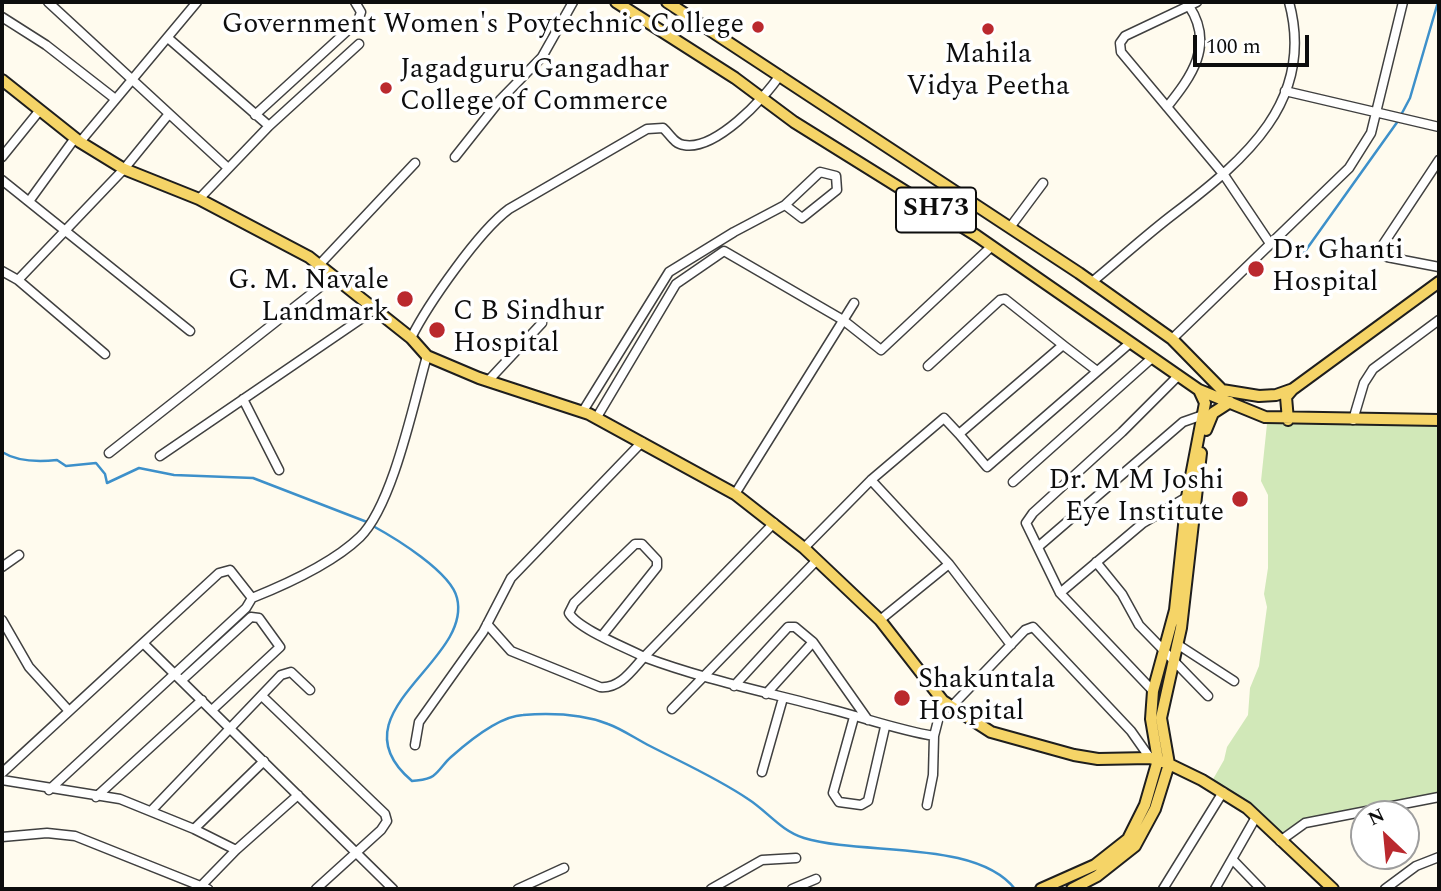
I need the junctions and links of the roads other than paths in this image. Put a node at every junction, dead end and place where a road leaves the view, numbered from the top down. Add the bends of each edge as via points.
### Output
1 (48, 2) edge
2 (197, 2) edge
3 (355, 2) edge
4 (573, 2) edge
5 (617, 2) edge
6 (667, 2) edge
7 (1289, 2) edge
8 (1403, 2) edge
9 (1193, 4) edge
10 (2, 17) edge
11 (168, 38) junction
12 (359, 44) dead end
13 (780, 75) junction
14 (130, 79) junction
15 (2, 80) edge
16 (1285, 91) junction
17 (763, 97) junction
18 (114, 98) junction
19 (1167, 107) junction
20 (40, 110) junction
21 (1376, 110) junction
22 (168, 115) junction
23 (255, 115) junction
24 (269, 126) junction
25 (1439, 127) edge
26 (77, 140) junction
27 (2, 157) edge
28 (455, 157) dead end
29 (1439, 160) edge
30 (415, 163) dead end
31 (228, 168) junction
32 (124, 169) junction
33 (1224, 175) junction
34 (2, 180) edge
35 (1043, 183) dead end
36 (199, 199) junction
37 (30, 200) junction
38 (785, 205) junction
39 (1011, 226) junction
40 (66, 229) junction
41 (1269, 242) junction
42 (992, 246) junction
43 (320, 264) junction
44 (1439, 267) edge
45 (2, 271) edge
46 (334, 276) junction
47 (18, 280) junction
48 (1092, 282) junction
49 (1439, 282) edge
50 (854, 303) dead end
51 (374, 310) junction
52 (843, 320) junction
53 (1439, 320) edge
54 (542, 323) dead end
55 (190, 331) dead end
56 (411, 338) junction
57 (1172, 339) junction
58 (1130, 343) junction
59 (1063, 345) junction
60 (105, 354) dead end
61 (428, 356) junction
62 (1152, 358) junction
63 (928, 366) dead end
64 (1097, 371) junction
65 (1178, 376) junction
66 (488, 381) junction
67 (1293, 389) junction
68 (1199, 390) junction
69 (1219, 392) junction
70 (243, 399) junction
71 (1230, 402) junction
72 (583, 411) junction
73 (597, 417) junction
74 (1288, 420) junction
75 (1439, 420) edge
76 (1353, 421) junction
77 (1203, 422) junction
78 (959, 434) junction
79 (642, 442) junction
80 (109, 453) dead end
81 (160, 456) dead end
82 (279, 470) dead end
83 (871, 480) junction
84 (1013, 482) dead end
85 (735, 494) junction
86 (1187, 497) junction
87 (774, 523) junction
88 (1038, 547) junction
89 (804, 548) junction
90 (19, 555) dead end
91 (817, 560) junction
92 (1096, 562) junction
93 (949, 564) junction
94 (2, 567) edge
95 (1060, 593) junction
96 (252, 598) junction
97 (2, 620) edge
98 (880, 620) junction
99 (488, 624) junction
100 (603, 635) junction
101 (813, 642) junction
102 (143, 643) junction
103 (1177, 644) junction
104 (1011, 645) junction
105 (1169, 655) junction
106 (644, 657) junction
107 (179, 677) junction
108 (703, 678) junction
109 (1234, 681) dead end
110 (734, 687) junction
111 (310, 690) dead end
112 (1153, 691) junction
113 (766, 694) junction
114 (262, 696) junction
115 (1208, 696) dead end
116 (783, 698) junction
117 (202, 700) junction
118 (947, 704) junction
119 (672, 709) dead end
120 (212, 710) junction
121 (69, 711) junction
122 (854, 717) junction
123 (869, 721) junction
124 (885, 727) junction
125 (230, 728) junction
126 (934, 736) junction
127 (415, 745) dead end
128 (264, 761) junction
129 (1159, 761) junction
130 (762, 772) dead end
131 (2, 773) edge
132 (2, 780) edge
133 (49, 790) junction
134 (1223, 792) junction
135 (298, 795) junction
136 (96, 797) junction
137 (1439, 797) edge
138 (927, 805) dead end
139 (151, 811) junction
140 (1256, 817) junction
141 (194, 828) junction
142 (2, 837) edge
143 (1280, 841) junction
144 (236, 850) junction
145 (356, 855) junction
146 (1439, 857) edge
147 (796, 858) dead end
148 (1233, 860) junction
149 (564, 868) dead end
150 (1097, 870) junction
151 (816, 879) dead end
152 (204, 888) edge
153 (316, 889) edge
154 (393, 889) edge
155 (518, 889) edge
156 (711, 889) edge
157 (792, 889) edge
158 (1041, 889) edge
159 (1072, 889) edge
160 (1163, 889) edge
161 (1215, 889) edge
162 (1261, 889) edge
163 (1333, 889) edge
164 (1385, 889) edge

1 - 14 street
2 - 11 street
3 - 23 street via 361,12 358,21
4 - 28 street via 542,57
5 - 17 main road, SH73
6 - 13 main road, SH73
7 - 16 street via 1295,36
8 - 21 street
9 - 19 street via 1198,54 1192,77
9 - 19 street via 1135,29 1120,43 1128,64
10 - 18 street
11 - 14 street
11 - 23 street
12 - 24 street
13 - 17 street
13 - 39 main road, SH73
14 - 18 street
14 - 22 street
15 - 20 main road
16 - 21 street
16 - 33 street via 1263,135
17 - 42 main road, SH73 via 793,122
17 - 56 street via 724,131 688,146 676,142 663,128 647,129 509,209 491,225 423,313
18 - 26 street
19 - 33 street
20 - 26 main road
20 - 27 street
21 - 25 street
21 - 41 street via 1371,133 1349,167
22 - 31 street
22 - 32 street
23 - 24 street
24 - 31 street
26 - 32 main road
26 - 37 street
29 - 44 street via 1382,246 1387,257
30 - 43 street
31 - 36 street
32 - 36 main road
32 - 40 street
33 - 41 street
33 - 48 street
34 - 37 street
35 - 39 street
36 - 43 main road
37 - 40 street
38 - 38 street via 820,172 836,176 837,190 802,218
38 - 72 street via 669,272
39 - 48 main road, SH73
40 - 47 street
40 - 55 street
41 - 57 street
42 - 52 street via 881,350
42 - 58 main road, SH73
43 - 46 main road
45 - 47 street
46 - 51 main road
46 - 80 street
47 - 60 street
48 - 57 main road, SH73
49 - 67 main road, SH73
50 - 52 street
51 - 56 main road
51 - 70 street
52 - 73 street via 724,251 677,284
52 - 85 street
53 - 76 street via 1373,369 1363,383
54 - 66 street
56 - 61 main road
57 - 69 main road, SH73
58 - 62 main road, SH73
58 - 64 street
59 - 63 street via 1005,299
59 - 64 street
59 - 78 street
61 - 66 main road
61 - 96 street via 382,502 366,531 301,577
62 - 65 main road, SH73
62 - 84 street
64 - 78 street via 987,467
65 - 68 main road, SH73
65 - 88 street via 1028,517
66 - 72 main road
67 - 69 main road, SH73 via 1259,396
67 - 74 main road via 1286,397
68 - 69 main road, SH73
68 - 77 main road via 1205,398
69 - 71 main road, SH73
69 - 77 main road
70 - 81 street
70 - 82 street
71 - 74 main road, SH73 via 1256,415
71 - 77 main road
72 - 73 main road
73 - 79 main road
74 - 76 main road, SH73
75 - 76 main road, SH73
77 - 86 main road
77 - 88 street via 1183,422
77 - 103 main road via 1191,566
78 - 83 street via 944,418
79 - 85 main road
79 - 99 street via 511,578
83 - 89 street
83 - 93 street
85 - 87 main road
86 - 92 street via 1143,523
86 - 105 main road
87 - 89 main road
87 - 106 street
88 - 95 street
89 - 91 main road
90 - 94 street
91 - 98 main road
91 - 108 street
92 - 95 street
92 - 105 street via 1139,625
93 - 98 street
93 - 104 street
95 - 112 street
96 - 102 street via 233,573 223,570
96 - 107 street
97 - 121 street via 29,667
98 - 118 main road
99 - 106 street via 511,651 600,687 619,682
99 - 127 street via 431,701 415,733
100 - 100 street via 571,618 570,608 631,547 642,544 657,560 657,567
100 - 106 street
101 - 110 street via 788,627
101 - 113 street
101 - 123 street
102 - 107 street
102 - 121 street
103 - 105 main road
103 - 109 street
104 - 118 street
104 - 129 street via 1029,628 1036,629
105 - 112 main road
105 - 115 street
105 - 129 main road
106 - 108 street
107 - 117 street
107 - 120 street via 251,617 259,618 280,647
107 - 133 street
108 - 110 street
108 - 119 street
110 - 113 street
111 - 114 street via 296,675 286,672
112 - 129 main road via 1151,719
113 - 116 street
114 - 125 street
114 - 145 street via 385,814 382,830
116 - 122 street
116 - 130 street
117 - 120 street
117 - 136 street
118 - 126 street
118 - 129 main road via 1003,737 1098,760
120 - 125 street
121 - 131 street
122 - 123 street
122 - 124 street via 833,793 839,802 861,805 868,801
123 - 124 street
124 - 126 street
125 - 128 street
125 - 139 street
126 - 138 street
128 - 135 street
128 - 141 street
129 - 134 main road
129 - 150 main road via 1145,806 1128,839
132 - 133 street
133 - 136 street
134 - 140 main road
134 - 160 street
135 - 144 street
135 - 145 street
136 - 139 street via 120,799
137 - 143 street via 1305,823
139 - 141 street
140 - 143 main road
140 - 148 street
141 - 144 street
142 - 152 street via 75,836
143 - 163 main road
144 - 152 street
145 - 153 street
145 - 154 street
146 - 164 street via 1416,866
147 - 156 street via 762,860
148 - 161 street
148 - 162 street
149 - 155 street
150 - 158 main road
150 - 159 main road
151 - 157 street

